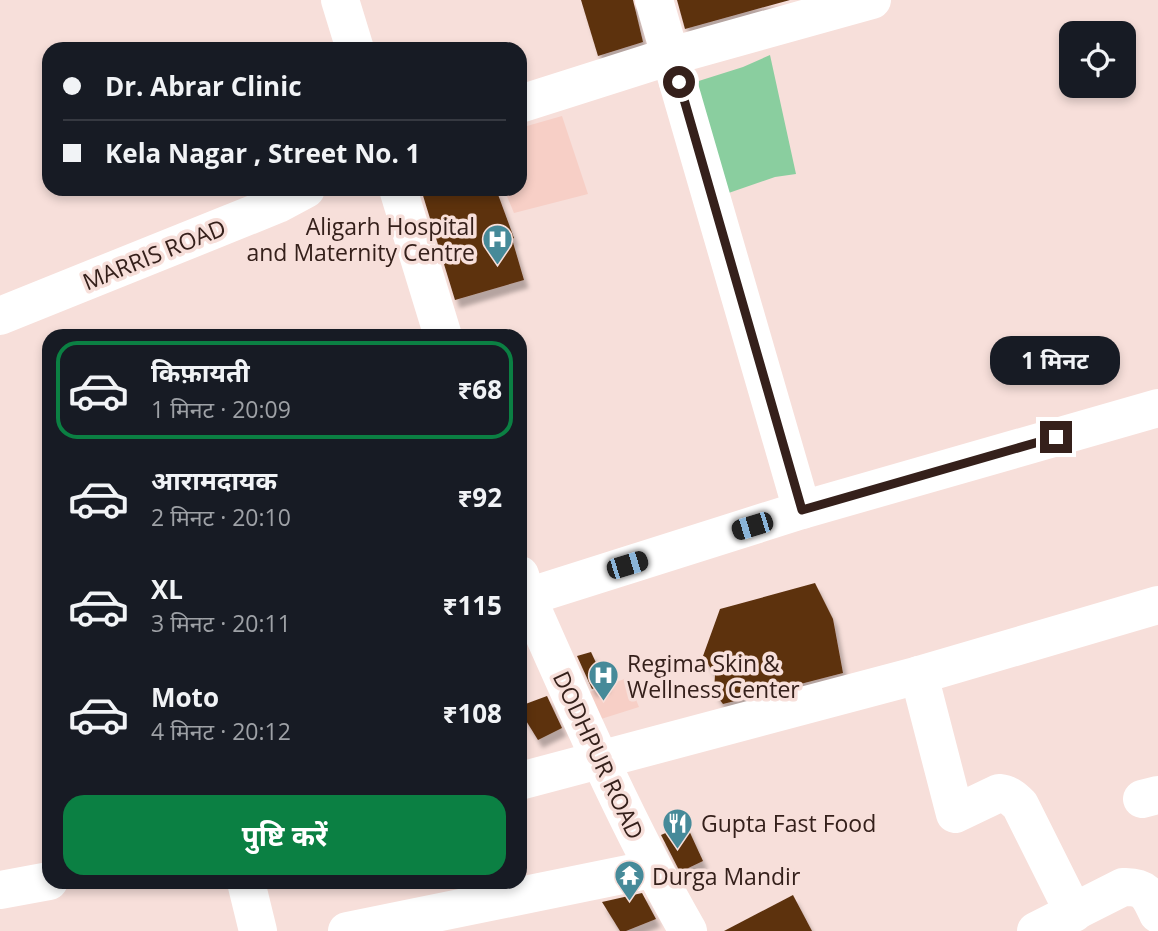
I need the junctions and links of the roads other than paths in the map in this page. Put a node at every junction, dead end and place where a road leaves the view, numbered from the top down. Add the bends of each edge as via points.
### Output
1 (340, 0) edge
2 (654, 0) edge
3 (872, 0) edge
4 (353, 42) edge
5 (671, 56) junction
6 (527, 102) edge
7 (293, 196) edge
8 (400, 196) edge
9 (0, 316) edge
10 (441, 329) edge
11 (1158, 408) edge
12 (802, 510) junction
13 (527, 585) edge
14 (527, 595) edge
15 (1158, 605) edge
16 (919, 675) junction
17 (598, 761) junction
18 (527, 779) edge
19 (652, 869) junction
20 (42, 881) edge
21 (2, 883) edge
22 (248, 889) edge
23 (1074, 913) junction
24 (1158, 914) edge
25 (258, 931) edge
26 (347, 931) edge
27 (688, 931) edge
28 (1036, 931) edge

1 - 4 street
2 - 5 street
3 - 5 street
5 - 6 street
5 - 12 street
7 - 9 street, MARRIS ROAD
8 - 10 street
11 - 12 street
12 - 13 street
14 - 17 street, DODHPUR ROAD
15 - 16 street
16 - 17 street
16 - 23 street via 955,814 999,793 1014,798
17 - 18 street
17 - 19 street, DODHPUR ROAD
19 - 26 street
19 - 27 street, DODHPUR ROAD
20 - 21 street
22 - 25 street
23 - 24 street via 1123,887 1136,886 1149,895
23 - 28 street

